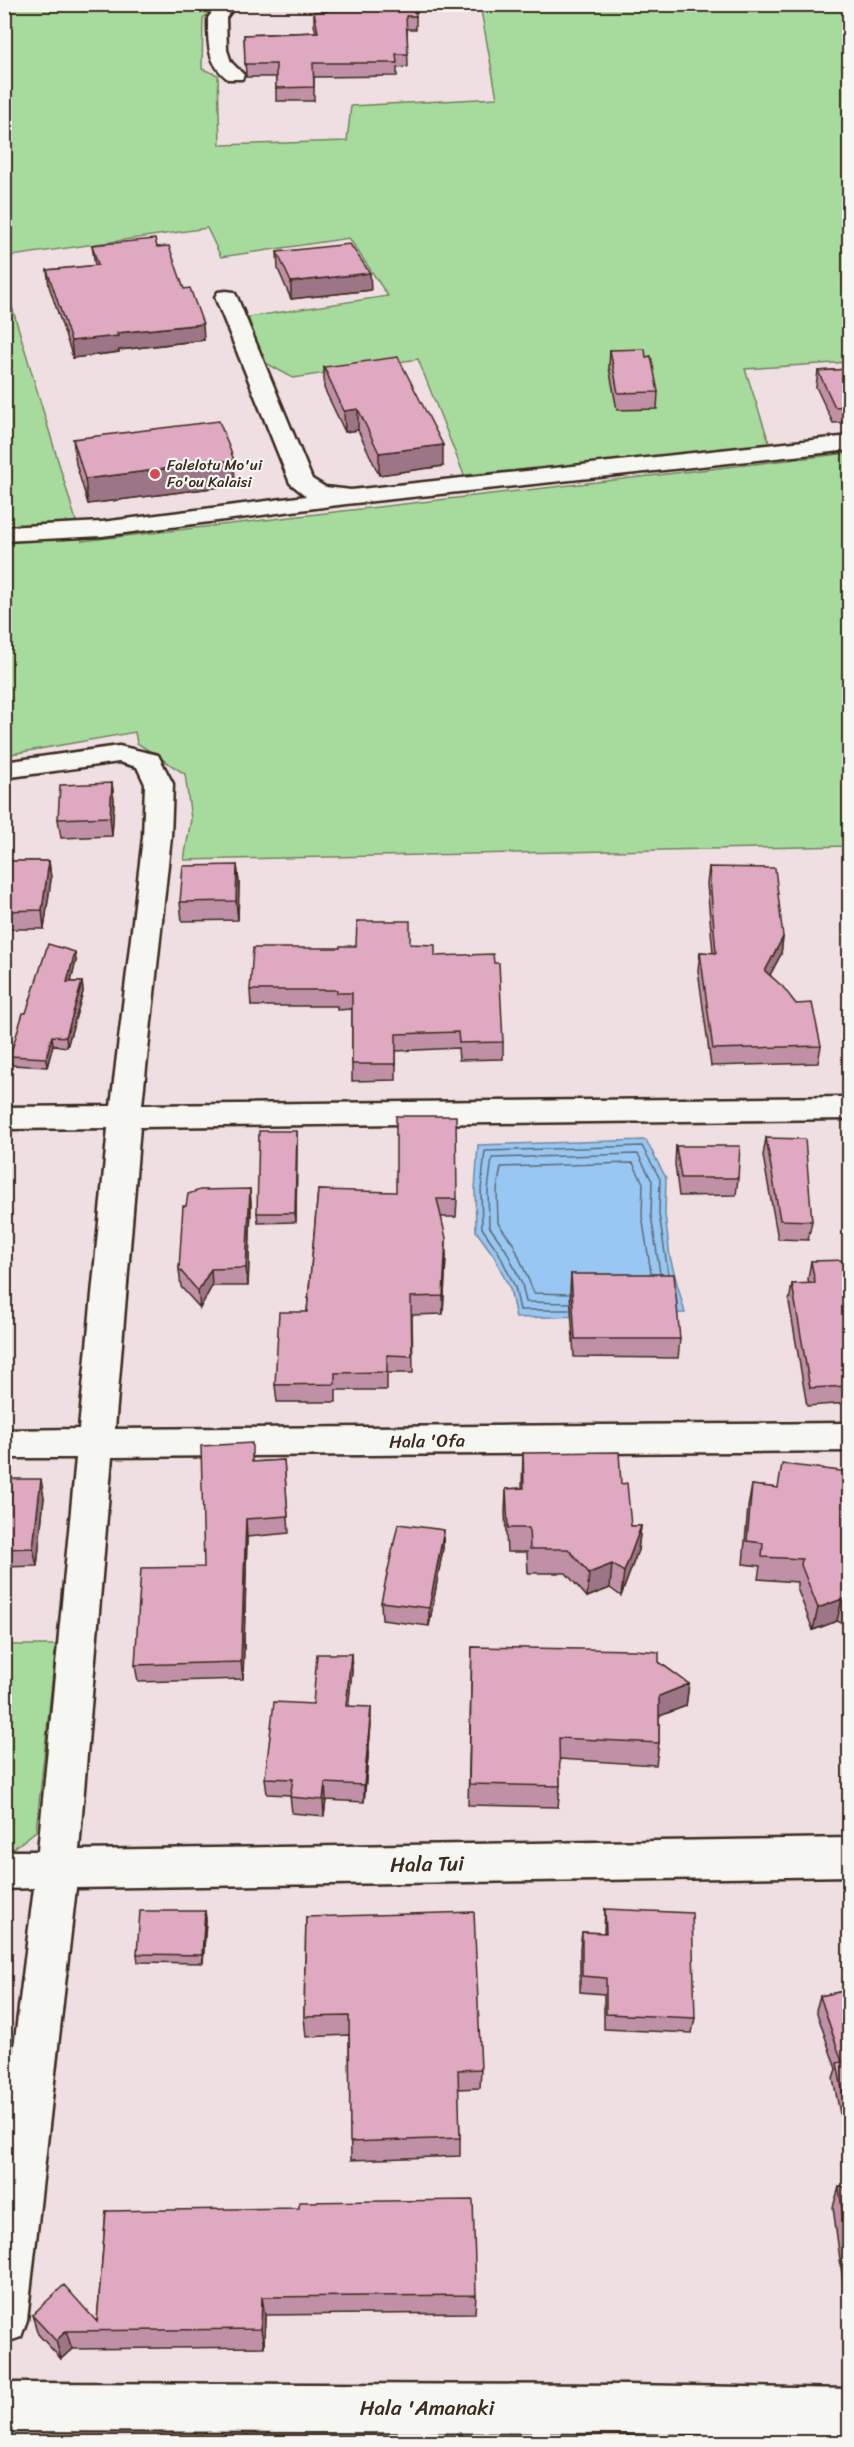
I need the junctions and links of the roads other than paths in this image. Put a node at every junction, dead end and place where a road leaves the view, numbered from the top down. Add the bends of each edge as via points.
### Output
1 (228, 4) edge
2 (235, 75) dead end
3 (226, 297) dead end
4 (849, 443) edge
5 (351, 497) junction
6 (4, 534) edge
7 (4, 770) edge
8 (849, 1108) edge
9 (125, 1117) junction
10 (4, 1118) edge
11 (849, 1437) edge
12 (4, 1444) edge
13 (94, 1444) junction
14 (849, 1857) edge
15 (4, 1870) edge
16 (57, 1870) junction
17 (4, 2320) edge
18 (4, 2407) edge
19 (849, 2413) edge

1 - 2 street via 217,18 219,58 223,68
3 - 5 street via 302,483 319,494
4 - 5 street
5 - 6 street via 102,529
7 - 9 street via 119,754 148,761 159,784 157,837
8 - 9 street
9 - 10 street
9 - 13 street
11 - 13 street, Hala 'Ofa
12 - 13 street, Hala 'Ofa
13 - 16 street
14 - 16 street, Hala Tui
15 - 16 street, Hala Tui
16 - 17 street
18 - 19 street, Hala 'Amanaki

